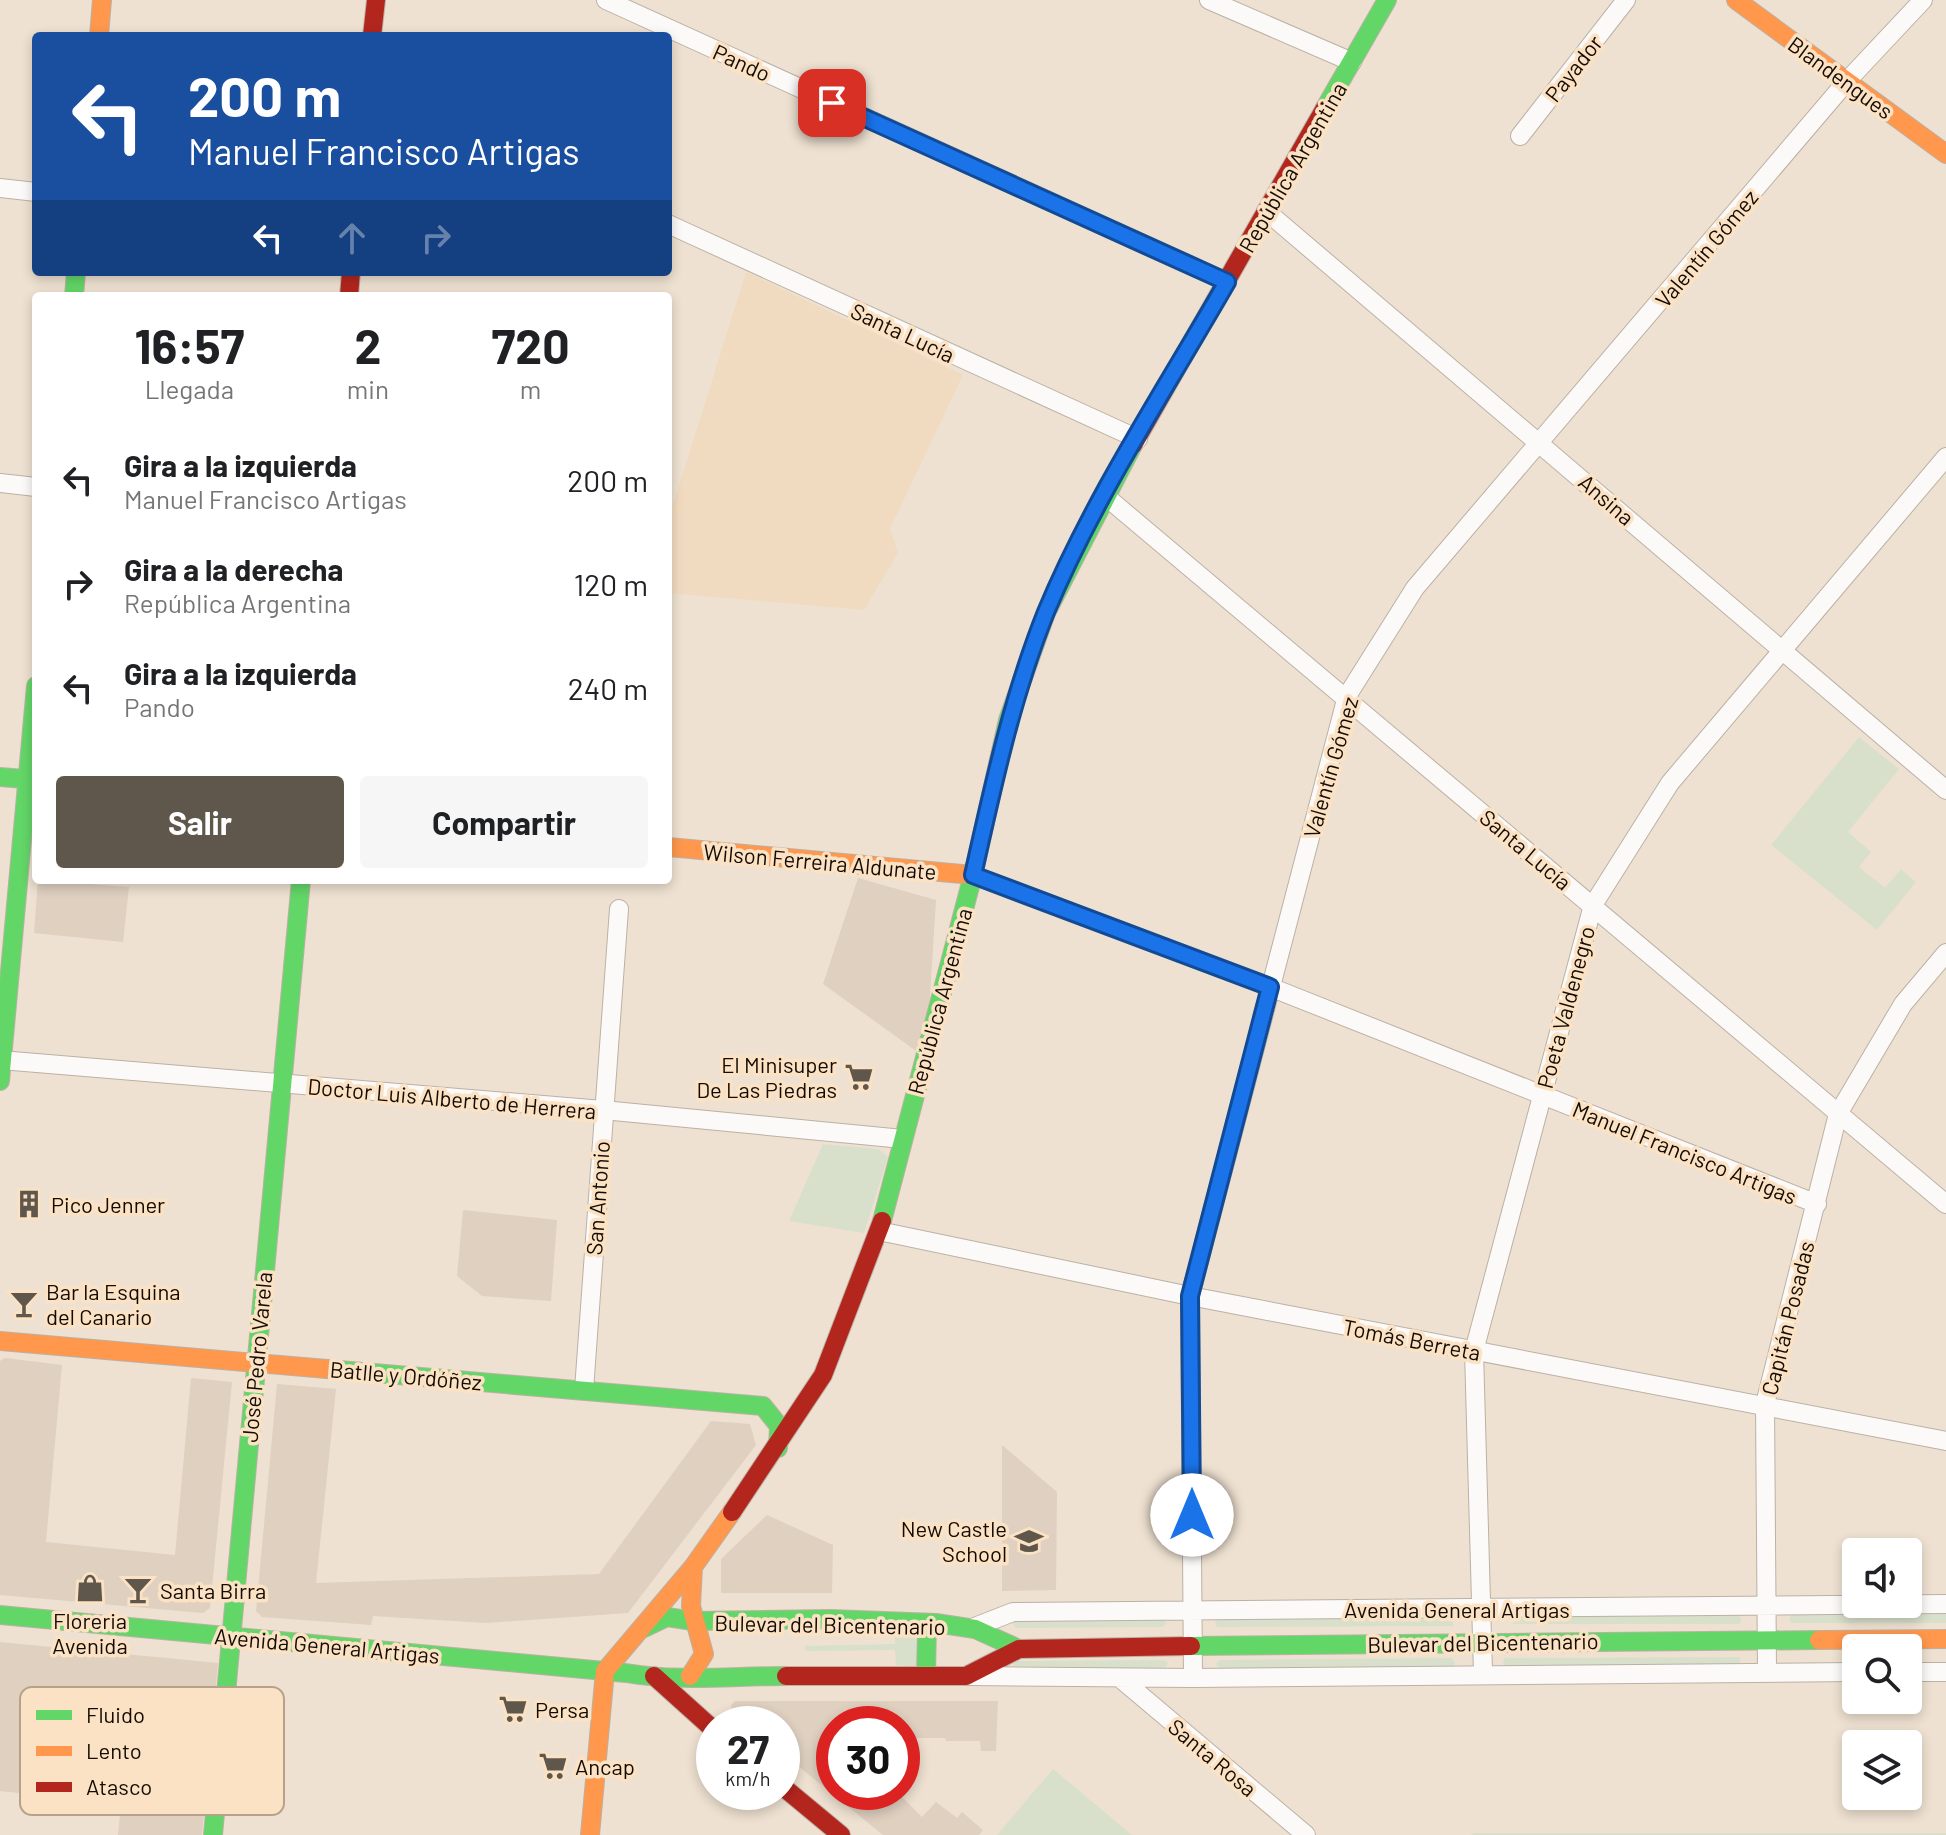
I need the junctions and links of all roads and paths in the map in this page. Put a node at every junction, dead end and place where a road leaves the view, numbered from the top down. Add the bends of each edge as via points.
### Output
1 (102, 0) edge
2 (376, 0) edge
3 (606, 0) edge
4 (1209, 0) edge
5 (1387, 0) edge
6 (1626, 0) edge
7 (1736, 0) edge
8 (1923, 0) edge
9 (99, 32) edge
10 (372, 32) edge
11 (1352, 62) junction
12 (1847, 81) junction
13 (1520, 136) dead end
14 (1946, 154) edge
15 (0, 188) edge
16 (32, 192) edge
17 (1266, 211) junction
18 (672, 226) edge
19 (1227, 282) junction
20 (1138, 439) junction
21 (1541, 443) junction
22 (1946, 457) edge
23 (0, 483) edge
24 (32, 487) edge
25 (1104, 495) junction
26 (1783, 651) junction
27 (1347, 696) junction
28 (0, 777) edge
29 (32, 780) edge
30 (1946, 790) edge
31 (672, 847) edge
32 (973, 875) junction
33 (301, 884) edge
34 (1593, 905) junction
35 (619, 909) dead end
36 (1946, 953) edge
37 (1270, 987) junction
38 (1, 1060) edge
39 (0, 1081) edge
40 (280, 1084) junction
41 (1541, 1095) junction
42 (603, 1110) junction
43 (1838, 1114) junction
44 (903, 1139) junction
45 (1817, 1204) junction
46 (1946, 1204) edge
47 (879, 1231) junction
48 (1190, 1296) junction
49 (0, 1341) edge
50 (1474, 1351) junction
51 (255, 1361) junction
52 (584, 1390) junction
53 (809, 1397) junction
54 (1765, 1404) junction
55 (763, 1406) junction
56 (1946, 1441) edge
57 (778, 1448) junction
58 (693, 1567) junction
59 (1946, 1604) edge
60 (1766, 1607) junction
61 (1192, 1609) junction
62 (1480, 1610) junction
63 (0, 1615) edge
64 (693, 1621) junction
65 (927, 1625) junction
66 (972, 1628) junction
67 (642, 1631) junction
68 (232, 1635) junction
69 (1766, 1639) junction
70 (1946, 1639) edge
71 (1482, 1641) junction
72 (1193, 1646) junction
73 (1019, 1649) junction
74 (605, 1671) junction
75 (1767, 1671) junction
76 (1842, 1672) edge
77 (1922, 1672) edge
78 (1946, 1672) edge
79 (1483, 1673) junction
80 (926, 1675) junction
81 (690, 1676) junction
82 (966, 1676) junction
83 (655, 1677) junction
84 (1120, 1678) junction
85 (1193, 1678) junction
86 (227, 1687) edge
87 (701, 1706) edge
88 (696, 1714) edge
89 (800, 1801) edge
90 (215, 1815) edge
91 (213, 1835) edge
92 (590, 1835) edge
93 (841, 1835) edge
94 (1306, 1835) edge

1 - 9 street
2 - 10 street
3 - 19 street, Pando
4 - 11 street
5 - 11 street, República Argentina
6 - 13 street, Payador
7 - 12 street, Blandengues
8 - 12 street, Valentín Gómez
11 - 17 street, República Argentina
12 - 14 street, Blandengues
12 - 21 street, Valentín Gómez
15 - 16 street
17 - 19 street, República Argentina
17 - 21 street, Ansina
18 - 20 street, Santa Lucía
19 - 20 street, República Argentina
20 - 25 street, República Argentina
21 - 26 street, Ansina
21 - 27 street, Valentín Gómez via 1415,588
22 - 26 street, Poeta Valdenegro
23 - 24 street
25 - 27 street, Santa Lucía
25 - 32 street, República Argentina via 1046,613 1013,707
26 - 30 street, Ansina
26 - 34 street, Poeta Valdenegro via 1670,783
27 - 34 street, Santa Lucía
27 - 37 street, Valentín Gómez
28 - 29 street
29 - 38 street
31 - 32 street, Wilson Ferreira Aldunate
32 - 37 street, Manuel Francisco Artigas
32 - 44 street, República Argentina
33 - 40 street, José Pedro Varela
34 - 41 street, Poeta Valdenegro
34 - 43 street, Santa Lucía
35 - 42 street, San Antonio
36 - 43 street, Capitán Posadas via 1903,1004
37 - 41 street, Manuel Francisco Artigas
37 - 48 street, Valentín Gómez
38 - 39 street
38 - 40 street, Doctor Luis Alberto de Herrera
40 - 42 street, Doctor Luis Alberto de Herrera
40 - 51 street, José Pedro Varela
41 - 45 street, Manuel Francisco Artigas
41 - 50 street, Poeta Valdenegro
42 - 44 street, Doctor Luis Alberto de Herrera
42 - 52 street, San Antonio
43 - 45 street, Capitán Posadas
43 - 46 street, Santa Lucía
44 - 47 street, República Argentina
45 - 54 street, Capitán Posadas
47 - 48 street, Tomás Berreta
47 - 53 street, República Argentina via 823,1375
48 - 50 street, Tomás Berreta
48 - 61 street, Valentín Gómez
49 - 51 street, Batlle y Ordóñez
50 - 54 street, Tomás Berreta
50 - 62 street, Poeta Valdenegro
51 - 52 street, Batlle y Ordóñez
51 - 68 street, José Pedro Varela
52 - 55 street, Batlle y Ordóñez
53 - 55 street, Batlle y Ordóñez
53 - 57 street, República Argentina
54 - 56 street, Tomás Berreta
54 - 60 street, Capitán Posadas
55 - 57 street via 779,1426
57 - 58 street, República Argentina
58 - 64 street
58 - 67 street, República Argentina
59 - 60 street, Avenida General Artigas
60 - 62 street, Avenida General Artigas
60 - 69 street, Capitán Posadas
61 - 62 street, Avenida General Artigas
61 - 66 street, Avenida General Artigas via 1013,1612
61 - 72 street, Valentín Gómez
62 - 71 street, Poeta Valdenegro
63 - 68 street, Avenida General Artigas
64 - 65 street, Bulevar del Bicentenario
64 - 67 street, Bulevar del Bicentenario via 658,1618
64 - 81 street via 704,1645 703,1658
65 - 66 street, Bulevar del Bicentenario
65 - 80 street
66 - 73 street, Bulevar del Bicentenario
67 - 74 street, República Argentina
67 - 83 street via 639,1654 643,1667
68 - 74 street, Avenida General Artigas
68 - 86 street, José Pedro Varela
69 - 70 street, Bulevar del Bicentenario
69 - 71 street, Bulevar del Bicentenario
69 - 75 street, Capitán Posadas
71 - 72 street, Bulevar del Bicentenario
71 - 79 street, Poeta Valdenegro
72 - 73 street, Bulevar del Bicentenario
72 - 85 street, Valentín Gómez
73 - 82 street, Bulevar del Bicentenario
74 - 83 street, Avenida General Artigas
74 - 92 street
75 - 76 street
75 - 79 street
77 - 78 street
79 - 85 street
80 - 81 street, Bulevar del Bicentenario
80 - 82 street, Bulevar del Bicentenario
81 - 83 street, Bulevar del Bicentenario
81 - 87 street
82 - 84 street
83 - 88 street
84 - 85 street
84 - 94 street, Santa Rosa
89 - 93 street
90 - 91 street, José Pedro Varela

